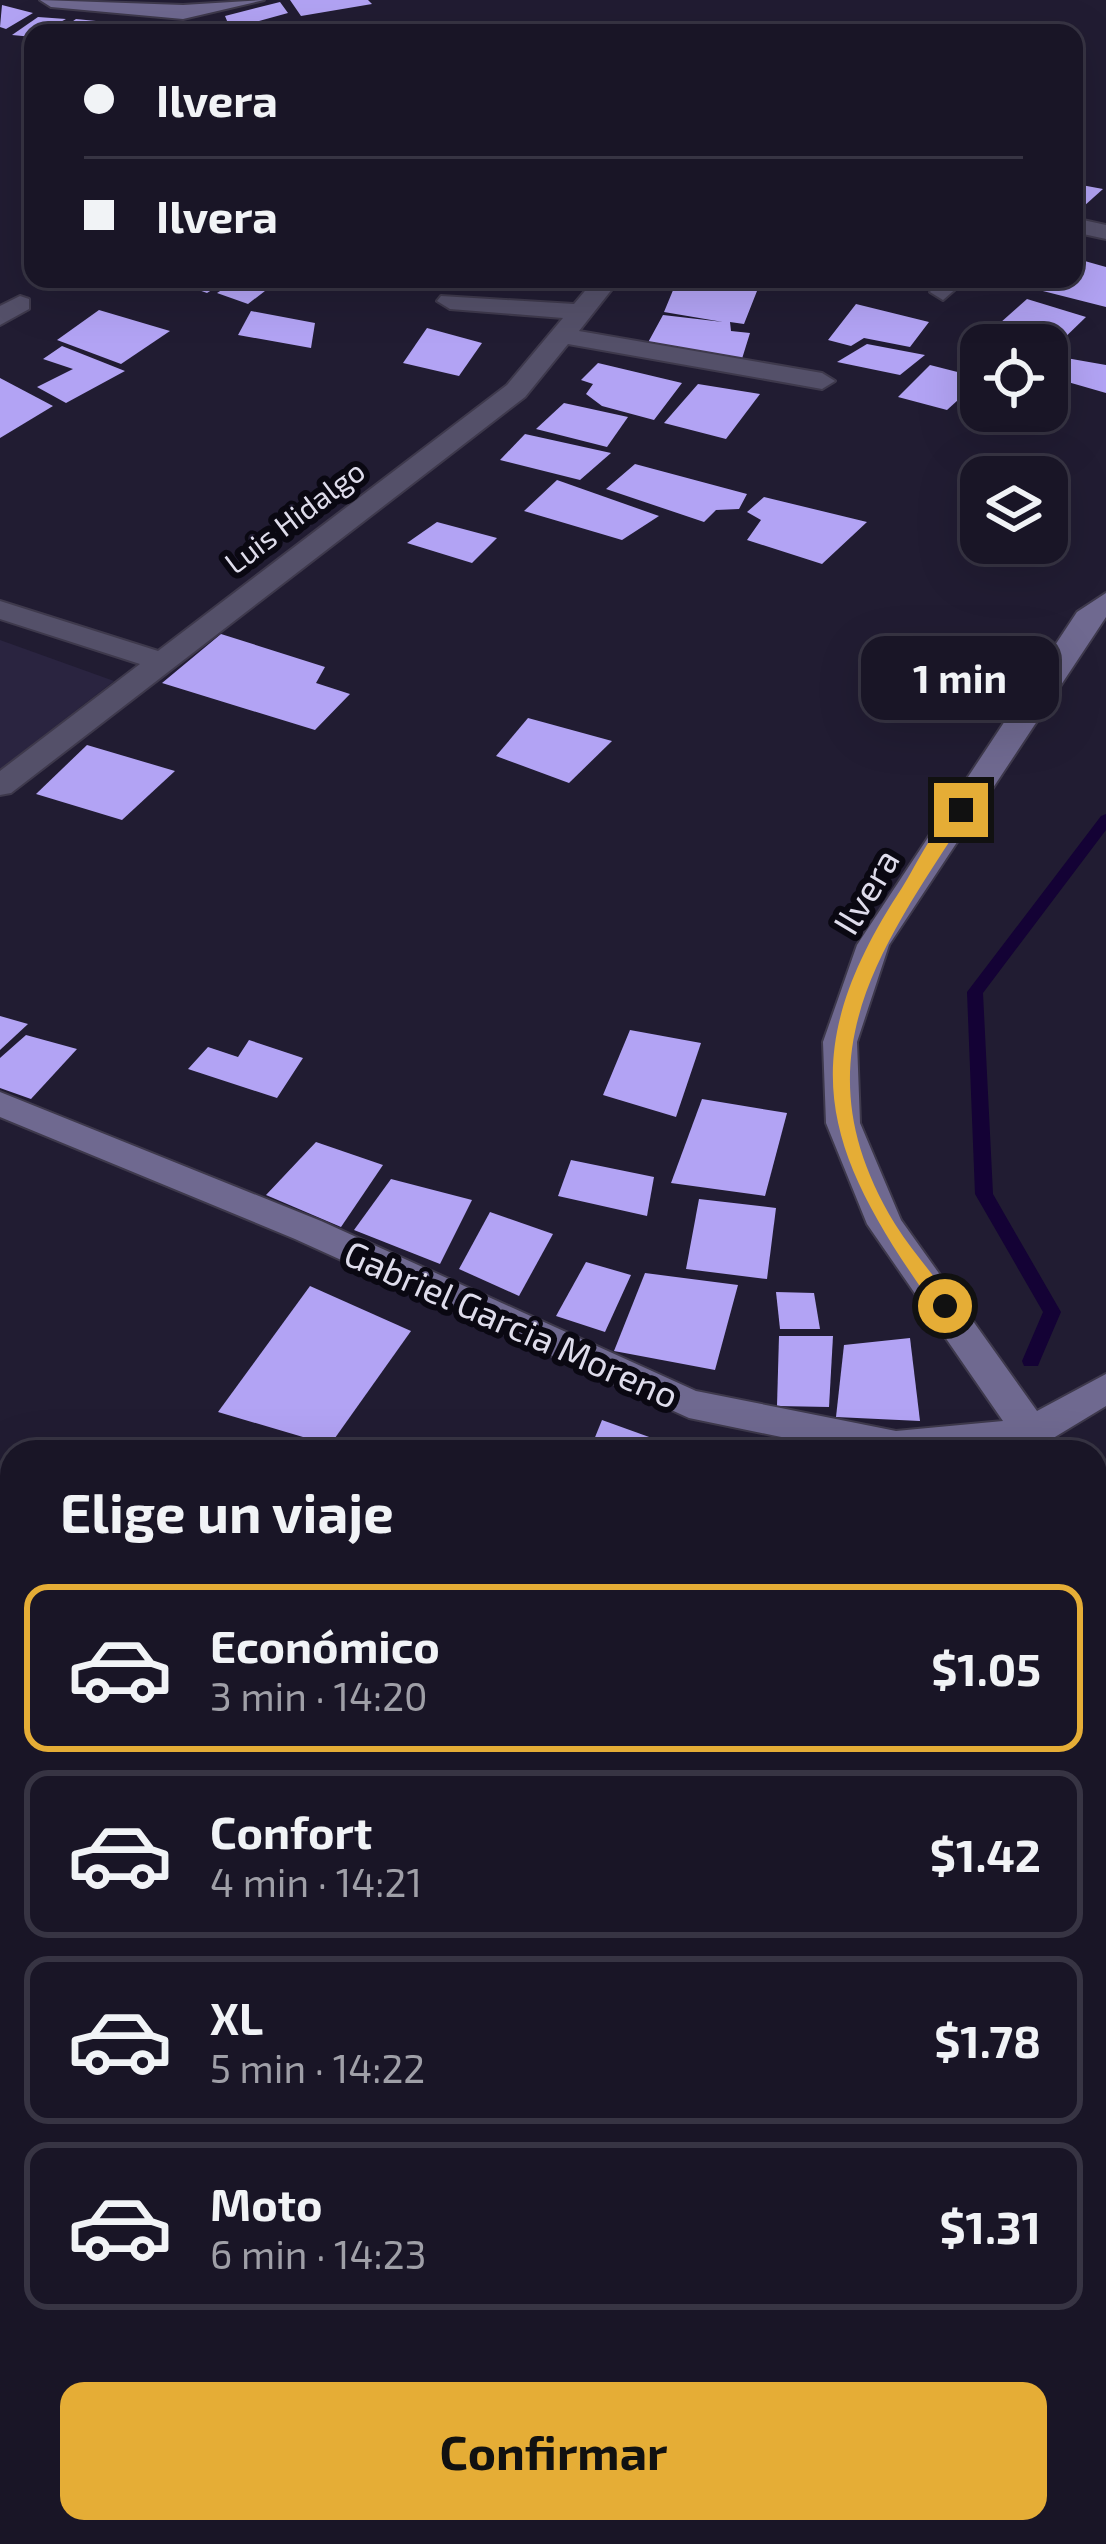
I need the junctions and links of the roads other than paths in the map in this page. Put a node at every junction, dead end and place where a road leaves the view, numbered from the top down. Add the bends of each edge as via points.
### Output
1 (51, 0) edge
2 (253, 0) edge
3 (482, 288) edge
4 (600, 288) edge
5 (451, 301) dead end
6 (496, 305) junction
7 (580, 312) junction
8 (561, 335) junction
9 (822, 380) dead end
10 (1106, 602) edge
11 (0, 610) edge
12 (159, 661) junction
13 (0, 786) edge
14 (0, 1104) edge
15 (1106, 1388) edge
16 (1032, 1433) junction
17 (866, 1440) edge
18 (959, 1440) edge

1 - 2 street via 183,12
3 - 6 street
4 - 7 street, Luis Hidalgo
5 - 6 street
6 - 7 street
7 - 8 street, Luis Hidalgo
8 - 9 street
8 - 12 street, Luis Hidalgo via 516,391
10 - 16 street, Ilvera via 1087,618 874,946 840,1042 843,1123 885,1224
11 - 12 street
12 - 13 street, Luis Hidalgo
14 - 17 street, Gabriel Garcia Moreno via 308,1230 689,1404
15 - 16 street, Gabriel Garcia Moreno
16 - 18 street, Gabriel Garcia Moreno

